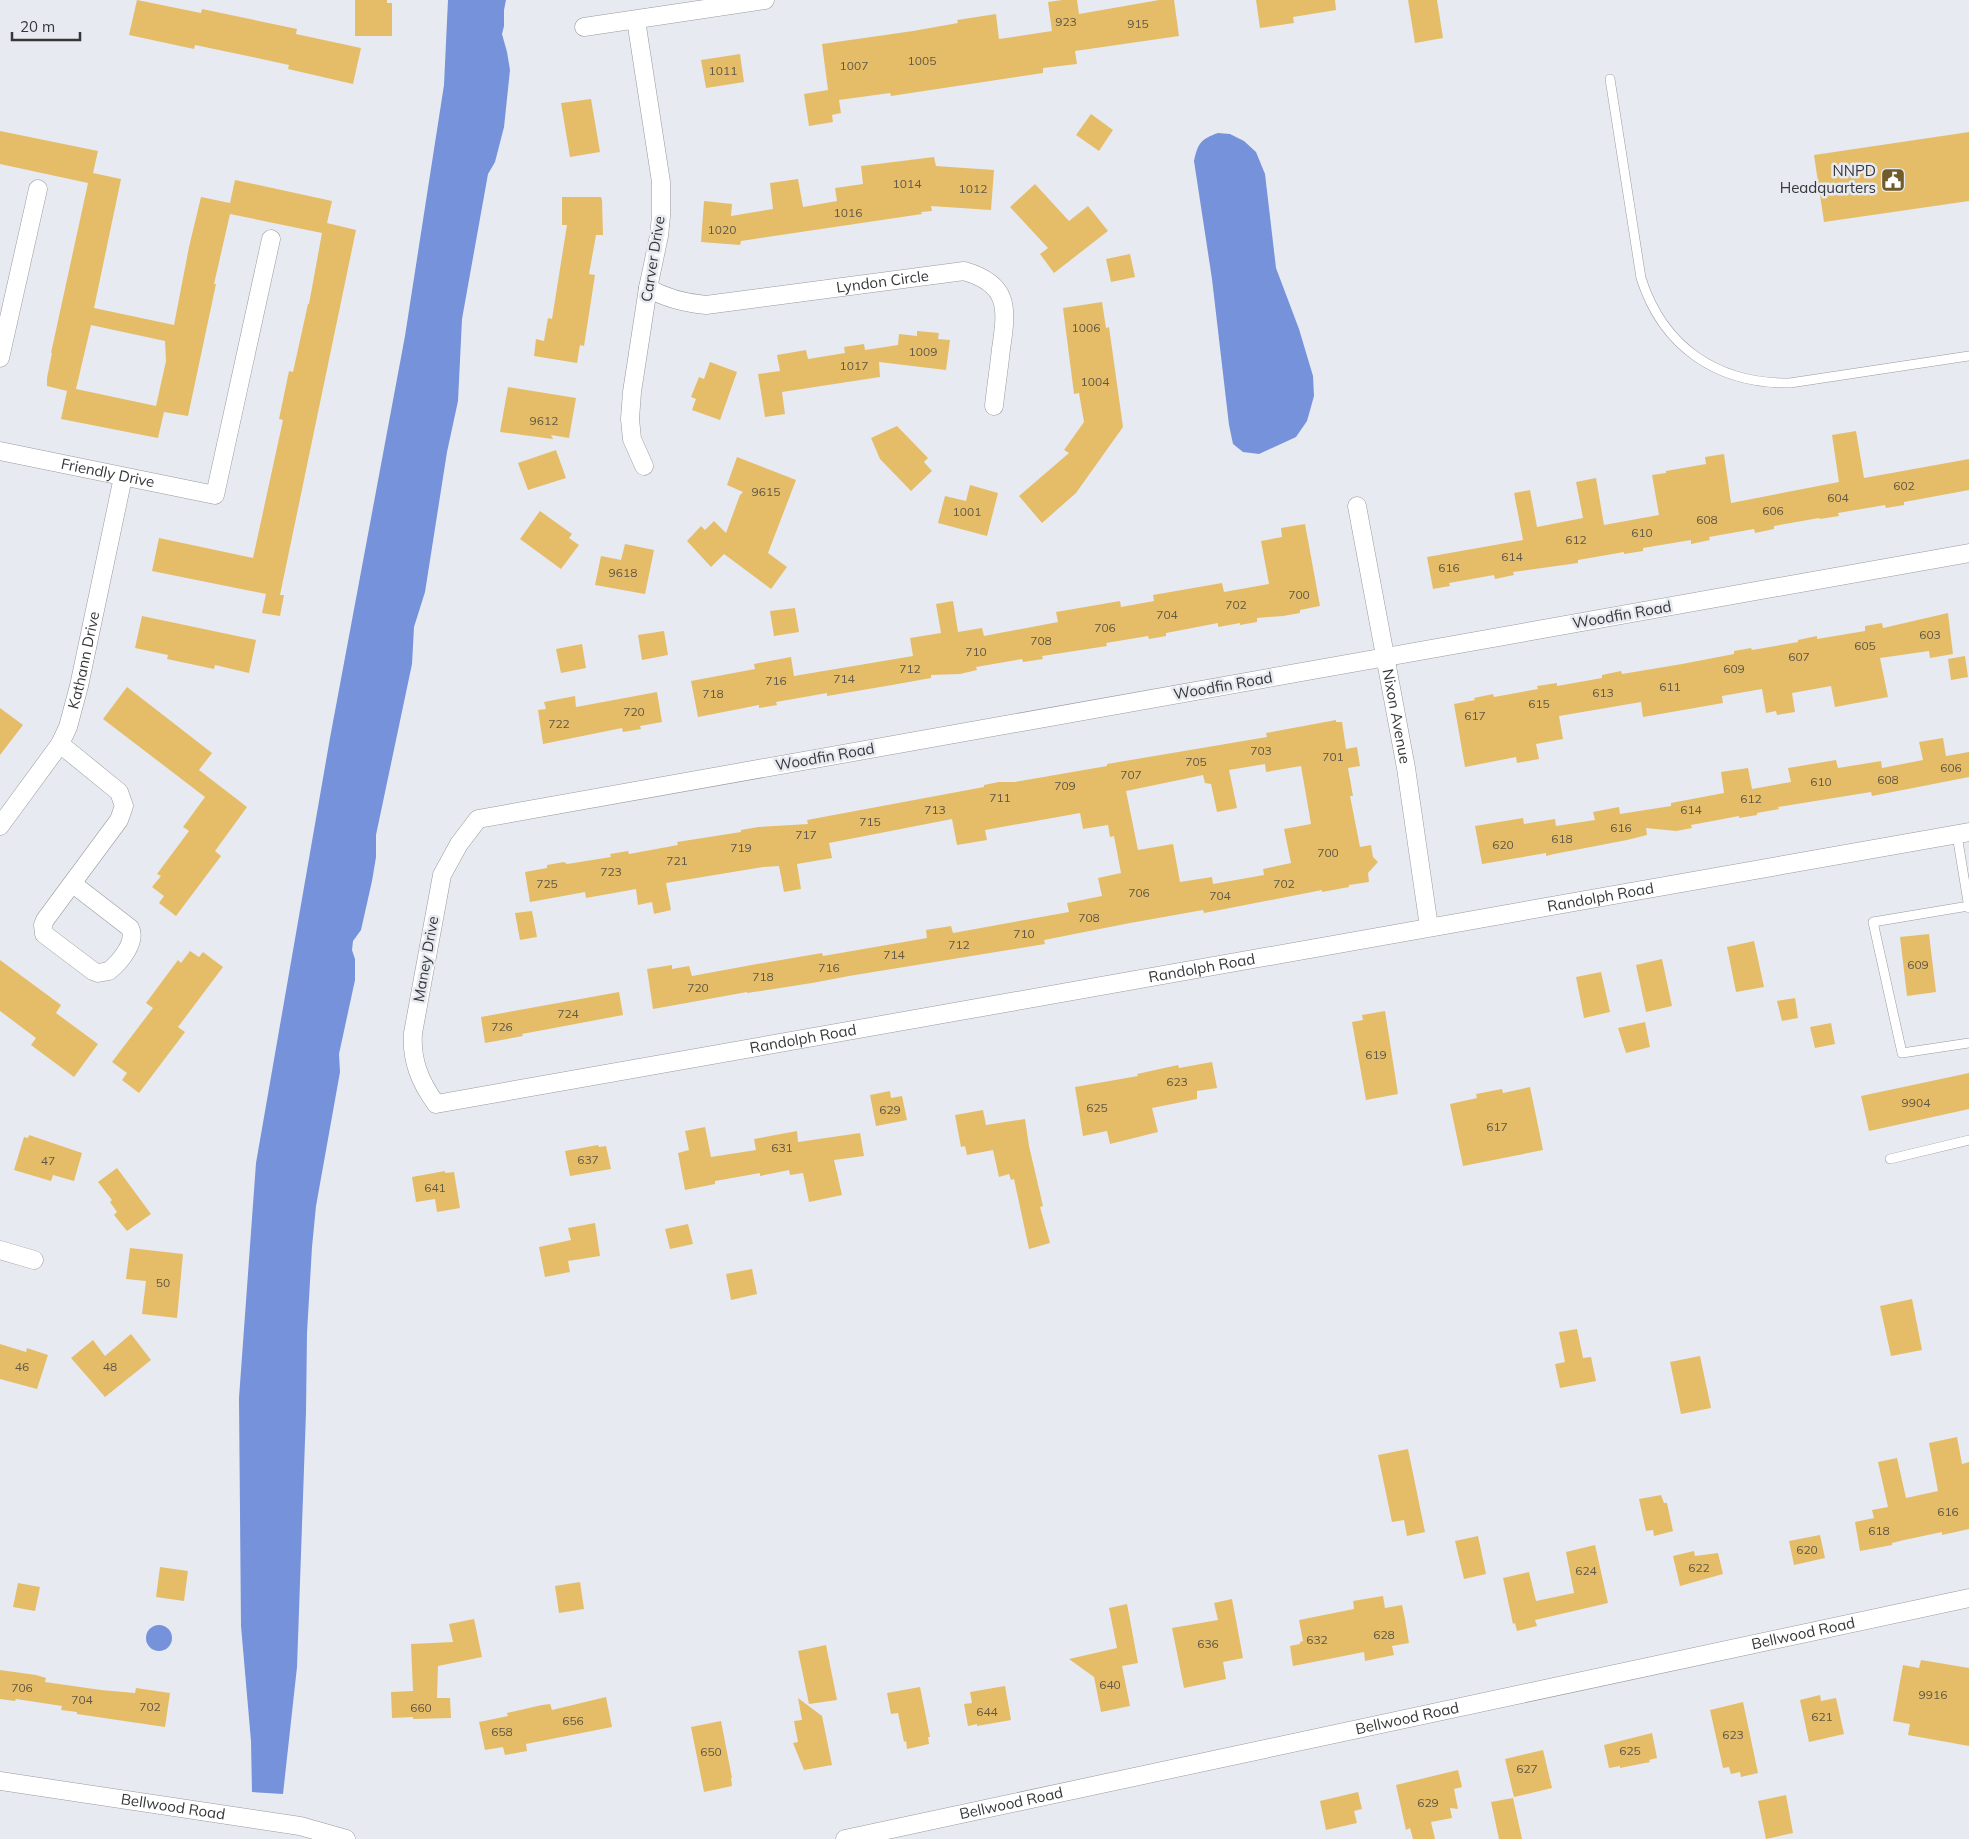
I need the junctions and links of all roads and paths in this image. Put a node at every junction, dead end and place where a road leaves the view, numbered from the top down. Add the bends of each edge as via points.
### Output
1 (765, 0) edge
2 (636, 20) junction
3 (584, 27) dead end
4 (1610, 79) dead end
5 (38, 189) dead end
6 (271, 239) dead end
7 (648, 288) junction
8 (1969, 356) edge
9 (0, 358) edge
10 (994, 406) dead end
11 (0, 451) edge
12 (644, 466) dead end
13 (123, 477) junction
14 (1357, 506) dead end
15 (1969, 554) edge
16 (1385, 657) junction
17 (60, 744) junction
18 (478, 820) joint
19 (0, 826) edge
20 (1963, 833) edge
21 (73, 884) junction
22 (1969, 907) edge
23 (1429, 927) junction
24 (1969, 1044) edge
25 (436, 1104) joint
26 (1969, 1140) edge
27 (1890, 1159) dead end
28 (0, 1250) edge
29 (34, 1260) dead end
30 (1969, 1598) edge
31 (0, 1781) edge
32 (914, 1832) edge
33 (346, 1839) edge
34 (845, 1839) edge

1 - 2 street
2 - 3 street
2 - 7 street, Carver Drive via 661,182 660,223
4 - 8 lane via 1641,278 1663,326 1694,355 1733,376 1769,384
5 - 9 street
6 - 13 street, Friendly Drive via 215,495
7 - 10 street, Lyndon Circle via 682,303 706,305 964,271 979,276 992,284 1003,300 1006,316
7 - 12 street, Carver Drive via 630,418 632,439
11 - 13 street, Friendly Drive
13 - 17 street, Kathann Drive via 75,705
14 - 16 street, Nixon Avenue
15 - 16 street, Woodfin Road
16 - 18 street, Woodfin Road
16 - 23 street, Nixon Avenue via 1406,768
17 - 19 street, Kathann Drive
17 - 21 street via 119,792 124,806 119,820
18 - 25 street, Maney Drive via 442,874 413,1033 412,1049 417,1070
20 - 22 lane
20 - 23 street, Randolph Road
21 - 21 street via 45,920 44,934 93,971 109,971 130,944 130,928
22 - 24 lane via 1872,922 1902,1053
23 - 25 street, Randolph Road
26 - 27 lane
28 - 29 street
30 - 32 street, Bellwood Road
31 - 33 street, Bellwood Road via 300,1826
32 - 34 street, Bellwood Road

